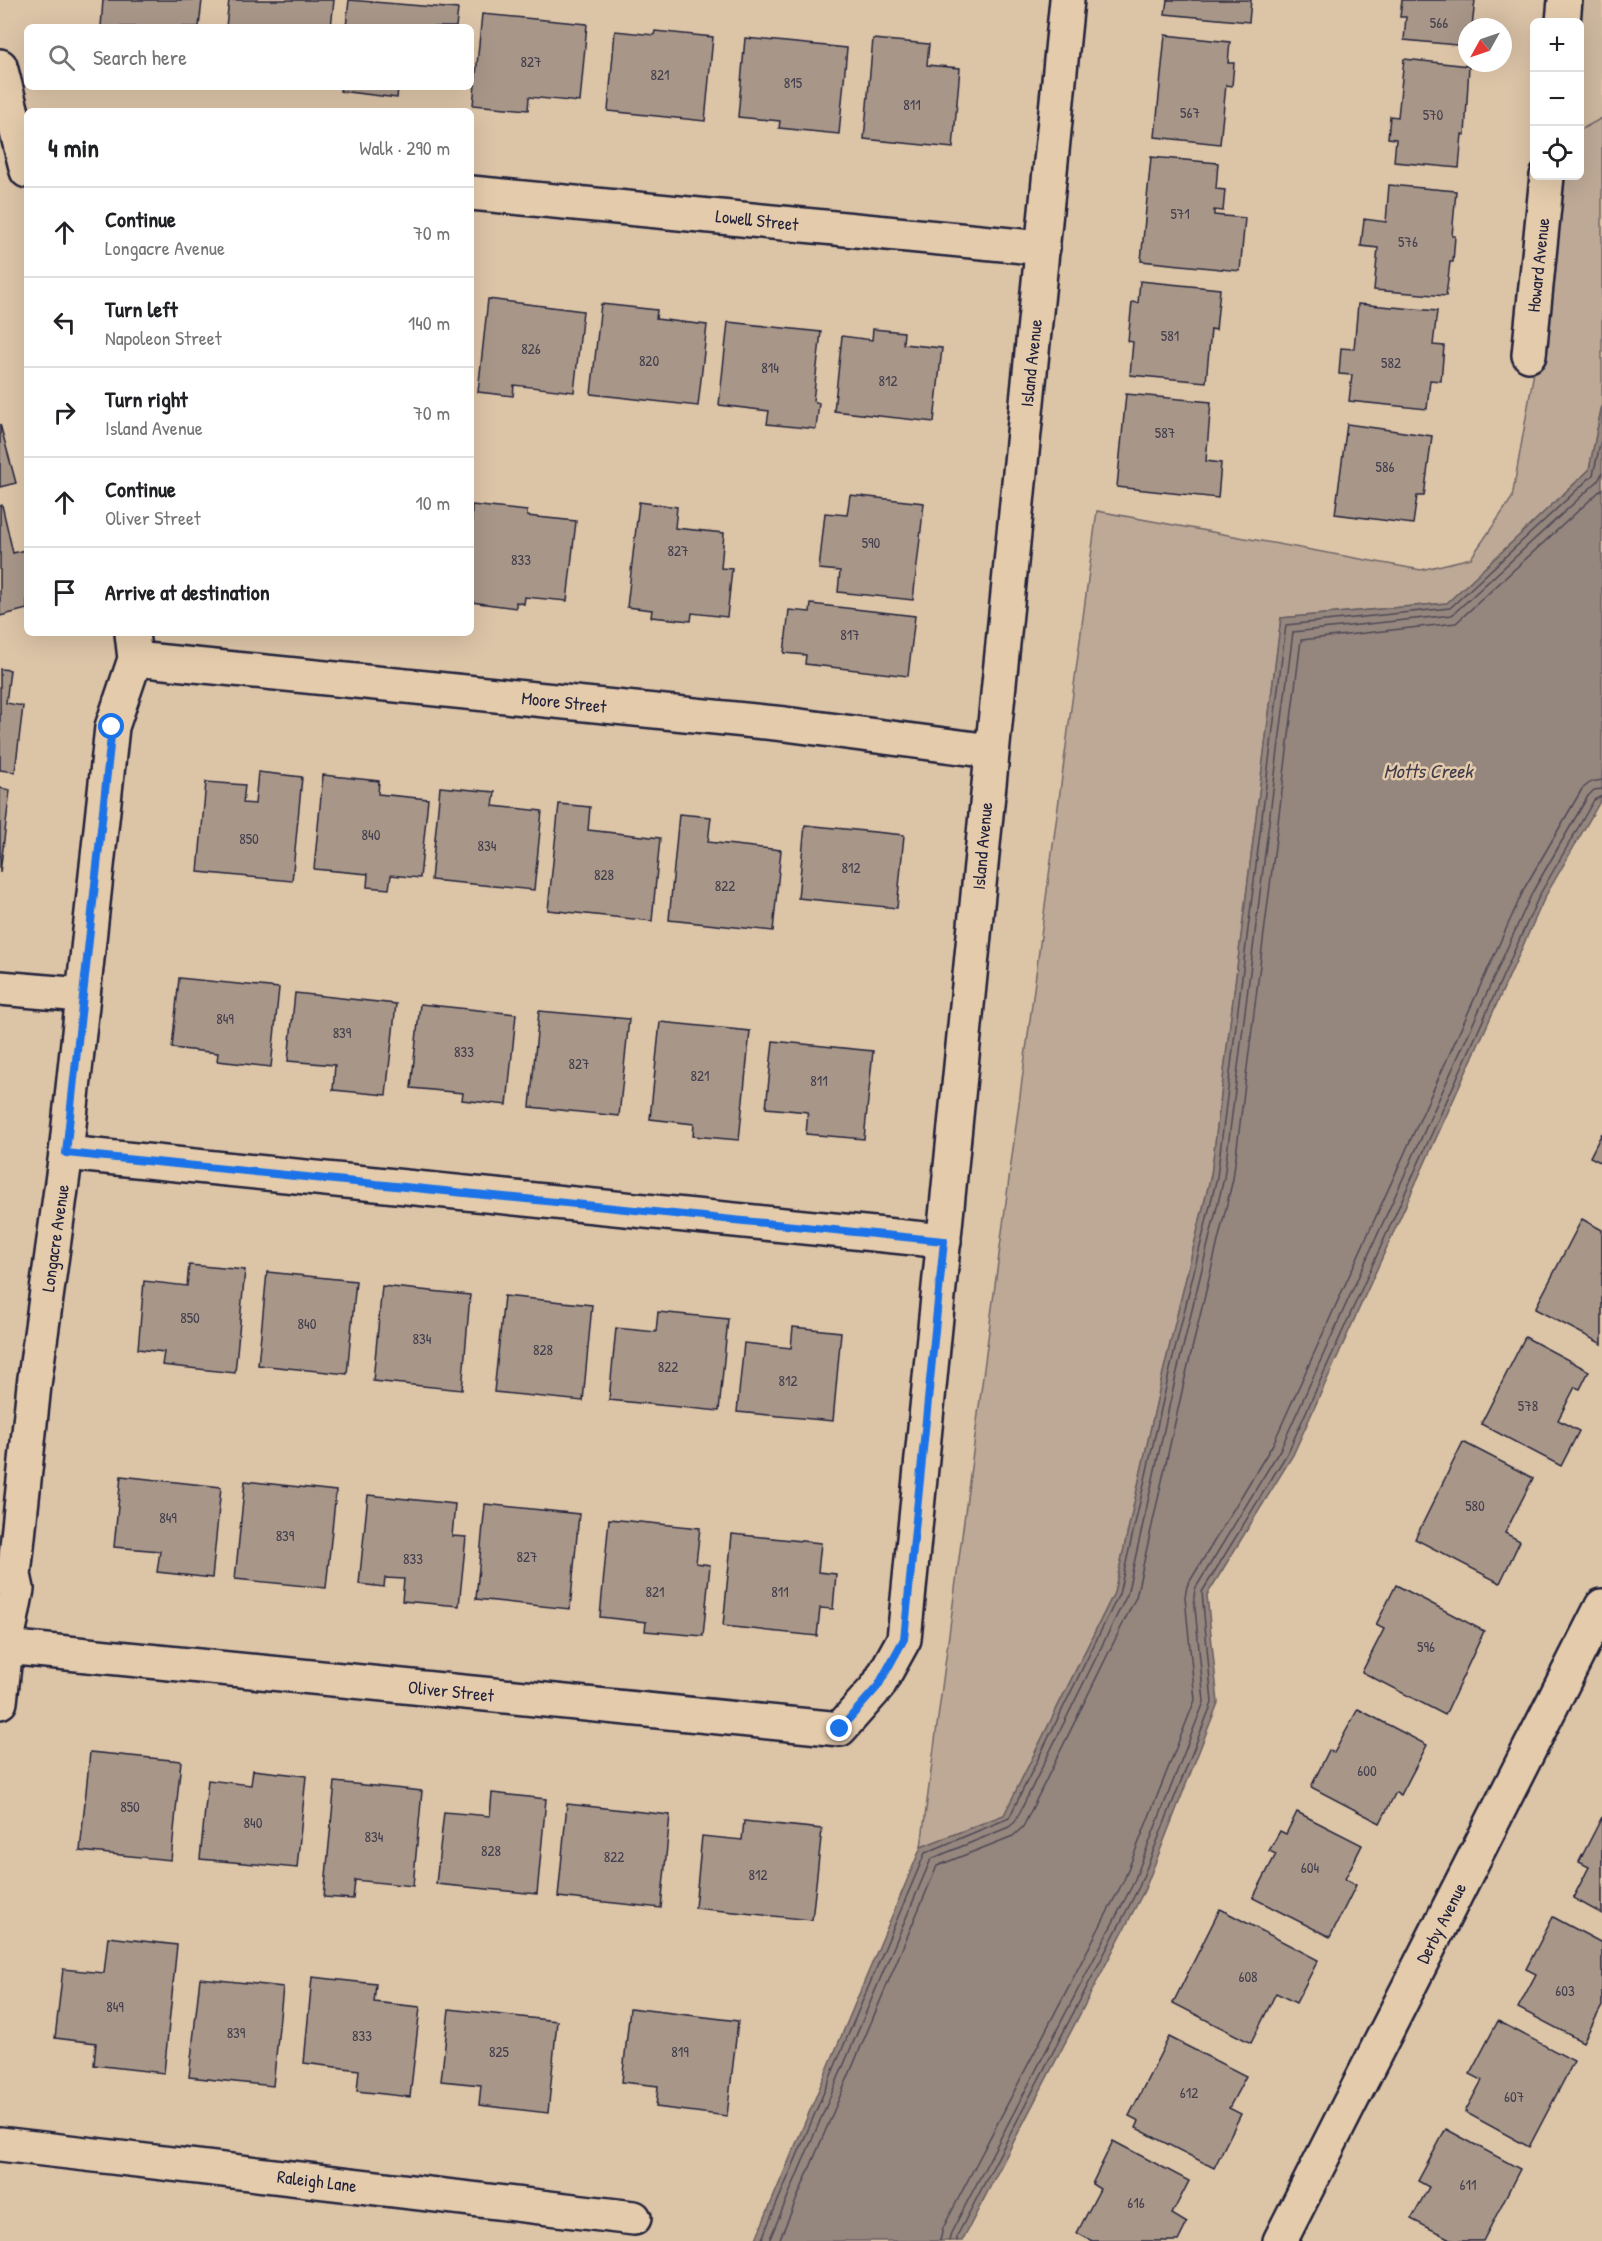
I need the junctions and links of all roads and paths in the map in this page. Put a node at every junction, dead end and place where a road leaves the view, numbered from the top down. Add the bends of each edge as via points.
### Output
1 (1067, 0) edge
2 (1566, 0) edge
3 (1564, 18) edge
4 (0, 66) edge
5 (24, 153) edge
6 (1547, 180) edge
7 (474, 193) edge
8 (1043, 248) junction
9 (1528, 355) dead end
10 (134, 646) edge
11 (991, 751) junction
12 (0, 988) edge
13 (82, 995) junction
14 (66, 1153) junction
15 (944, 1241) junction
16 (1602, 1606) edge
17 (6, 1647) junction
18 (878, 1686) joint
19 (0, 1702) edge
20 (0, 2144) edge
21 (634, 2218) dead end
22 (1280, 2241) edge

1 - 8 street, Island Avenue
2 - 3 street
4 - 5 street
6 - 9 street, Howard Avenue
7 - 8 street, Lowell Street
8 - 11 street, Island Avenue
10 - 11 street, Moore Street
10 - 13 street, Longacre Avenue via 112,727
11 - 15 street, Island Avenue
12 - 13 street
13 - 14 street, Longacre Avenue
14 - 15 street
14 - 17 street, Longacre Avenue via 33,1397 14,1575 17,1589
15 - 18 street, Island Avenue via 904,1639
16 - 22 street, Derby Avenue
17 - 18 street, Oliver Street via 840,1729
17 - 19 street, Longacre Avenue
20 - 21 street, Raleigh Lane

